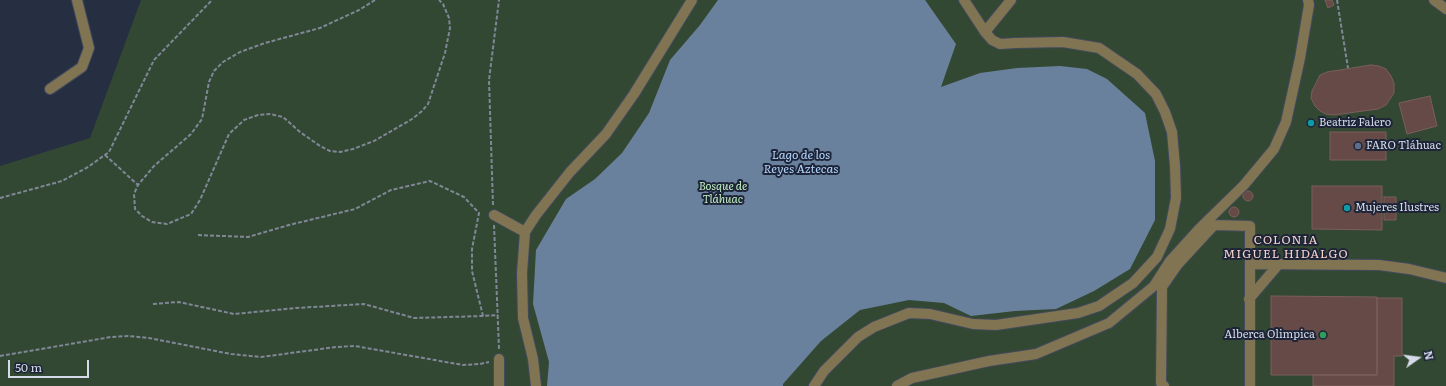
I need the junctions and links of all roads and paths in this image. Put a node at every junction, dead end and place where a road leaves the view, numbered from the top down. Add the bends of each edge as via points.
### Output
1 (77, 0) edge
2 (212, 0) edge
3 (375, 0) edge
4 (439, 0) edge
5 (498, 0) edge
6 (692, 0) edge
7 (964, 0) edge
8 (1011, 0) edge
9 (1308, 0) edge
10 (1337, 0) edge
11 (985, 32) junction
12 (1348, 68) dead end
13 (50, 89) dead end
14 (105, 155) junction
15 (138, 185) junction
16 (0, 198) edge
17 (494, 215) junction
18 (525, 232) junction
19 (198, 235) dead end
20 (1157, 256) junction
21 (1170, 261) junction
22 (1250, 264) junction
23 (1278, 265) junction
24 (1446, 278) edge
25 (1249, 299) junction
26 (153, 304) dead end
27 (498, 315) junction
28 (483, 316) junction
29 (0, 356) edge
30 (498, 359) junction
31 (499, 386) edge
32 (536, 386) edge
33 (814, 386) edge
34 (898, 386) edge
35 (1164, 386) edge
36 (1250, 386) edge

1 - 13 street via 89,48 82,66
2 - 14 path via 154,60 109,152
3 - 15 path via 320,28 265,43 240,52 223,62 214,71 209,82 202,119 191,134 154,166
4 - 15 path via 443,4 450,28 445,53 428,104 412,119 374,141 340,152 320,146 283,117 270,114 244,120 229,134 200,200 191,214 167,224 152,222 135,209 134,194
5 - 17 path via 489,80
6 - 18 street via 606,134 570,172
7 - 11 street
8 - 11 street
9 - 21 street via 1300,58 1286,122 1274,149 1244,185
10 - 12 path
11 - 20 street via 1000,44 1063,42 1099,48 1137,74 1156,94 1172,132 1176,198 1170,229
14 - 15 path
14 - 16 path via 88,168 62,181
17 - 18 street
17 - 27 path
18 - 32 street via 522,273 523,318 533,359
19 - 28 path via 248,237 355,209 391,190 430,181 464,197 479,212 472,249 472,271
20 - 21 street
20 - 33 street via 1133,283 1099,306 1078,313 996,325 973,324 930,314 902,315 858,337 824,371
21 - 34 street via 1154,286 1109,323 1036,354 989,361 912,378
22 - 23 street
22 - 25 street
22 - 35 street via 1250,226 1214,225 1178,264 1162,287 1161,383
23 - 24 street via 1379,265
23 - 25 street
25 - 36 street
26 - 28 path via 178,302 234,314 364,304 414,318
27 - 28 path
27 - 30 path
29 - 30 path via 128,336 261,357 355,346 463,365
30 - 31 street

